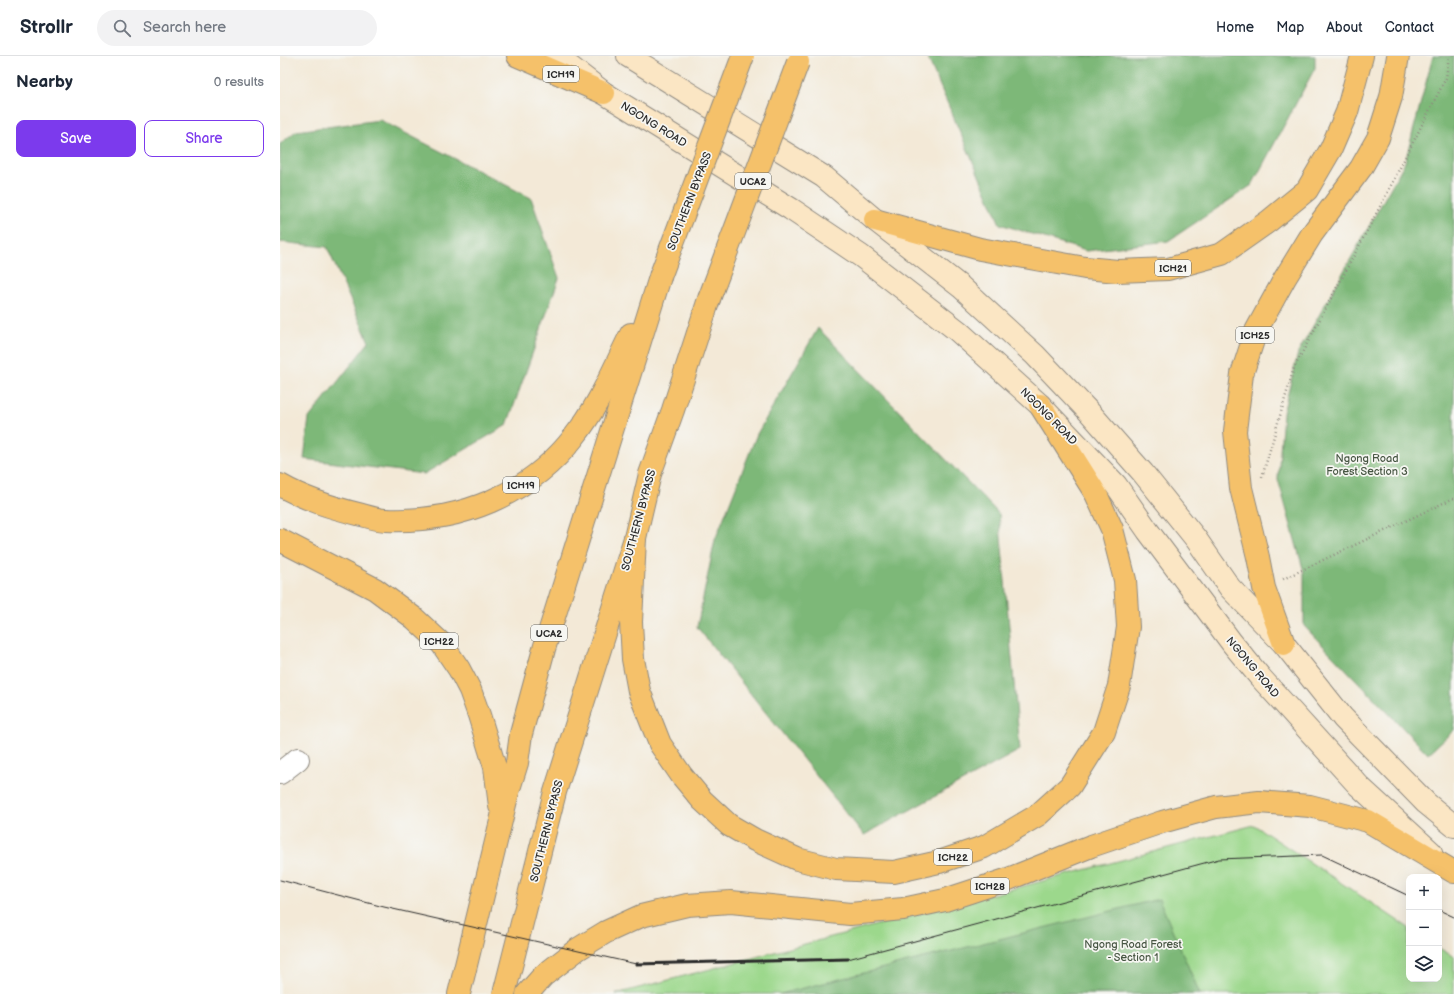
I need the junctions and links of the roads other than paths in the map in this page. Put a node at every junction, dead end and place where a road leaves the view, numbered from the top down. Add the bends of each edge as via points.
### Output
1 (518, 56) edge
2 (556, 56) edge
3 (628, 56) edge
4 (743, 56) edge
5 (1362, 56) edge
6 (1398, 56) edge
7 (800, 59) edge
8 (604, 93) junction
9 (875, 220) junction
10 (660, 278) junction
11 (1040, 405) junction
12 (280, 485) edge
13 (635, 538) junction
14 (280, 540) edge
15 (1284, 644) junction
16 (298, 759) dead end
17 (280, 773) edge
18 (502, 817) junction
19 (1454, 826) edge
20 (1454, 872) edge
21 (459, 994) edge
22 (504, 994) edge
23 (527, 994) edge

1 - 8 highway, ICH19
2 - 8 main road, NGONG ROAD
3 - 9 main road via 824,177
4 - 10 highway, SOUTHERN BYPASS / UCA2, bridge
5 - 9 highway, ICH21 via 1347,112 1331,149 1307,190 1222,254 1168,269 1118,271 1085,268 980,248
6 - 15 highway, ICH25 via 1391,97 1378,138 1361,168 1312,234 1285,278 1256,331 1242,374 1235,430 1241,488 1264,588
7 - 13 highway, SOUTHERN BYPASS / UCA2, bridge via 708,299 650,474
8 - 11 main road, NGONG ROAD via 861,256 958,331
9 - 15 main road via 960,287 1035,355 1143,473 1196,539 1230,588
10 - 12 highway, ICH19 via 593,410 575,437 533,478 497,500 462,512 424,518 384,520 328,507
10 - 18 highway, SOUTHERN BYPASS / UCA2 via 544,649
11 - 13 highway, ICH22 via 1096,494 1112,529 1125,580 1128,627 1119,686 1104,732 1070,786 1038,815 991,843 939,862 894,872 836,869 797,859 729,825 702,800 660,744 639,691 633,659 631,622
11 - 20 main road, NGONG ROAD via 1116,485 1232,643 1260,676 1359,786
13 - 22 highway, SOUTHERN BYPASS / UCA2 via 554,792
14 - 18 highway, ICH22 via 375,589 414,618 442,644 470,690 479,715 495,767
15 - 19 main road via 1343,718 1426,803
16 - 17 street
18 - 21 highway, SOUTHERN BYPASS / UCA2
20 - 23 highway, ICH28 via 1368,821 1310,806 1259,802 1216,807 1091,846 959,896 903,909 850,914 731,902 686,905 641,916 606,932 578,949 542,976

